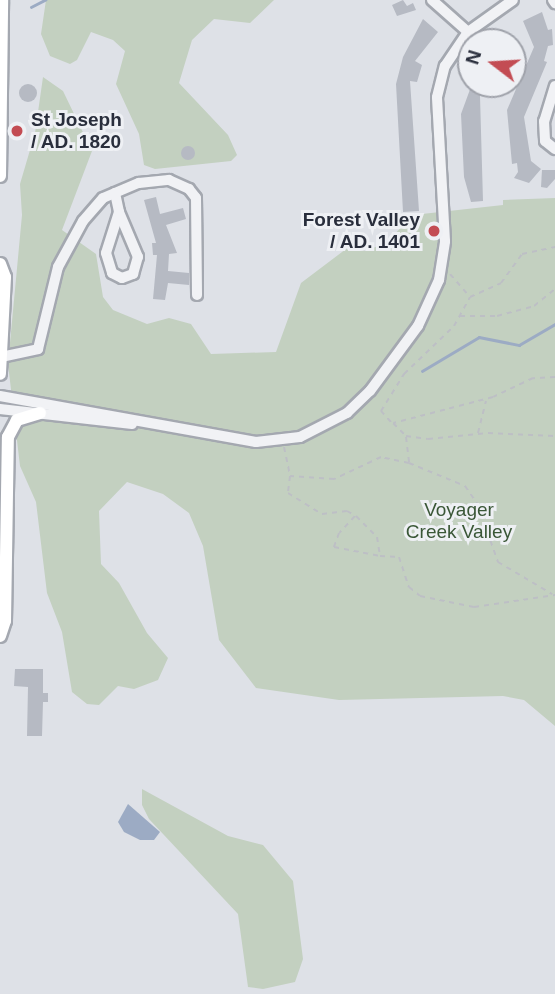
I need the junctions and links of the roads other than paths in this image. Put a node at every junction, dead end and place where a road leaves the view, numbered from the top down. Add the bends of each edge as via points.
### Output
1 (2, 0) edge
2 (432, 0) edge
3 (513, 0) edge
4 (464, 28) edge
5 (474, 28) edge
6 (2, 43) edge
7 (457, 48) edge
8 (555, 86) edge
9 (555, 149) edge
10 (0, 150) edge
11 (0, 165) edge
12 (0, 176) edge
13 (115, 193) junction
14 (119, 212) junction
15 (0, 264) edge
16 (197, 295) dead end
17 (1, 357) edge
18 (0, 374) edge
19 (0, 396) edge
20 (0, 409) edge
21 (40, 413) junction
22 (170, 427) junction
23 (0, 636) edge

1 - 6 main road
2 - 4 street
3 - 5 street
6 - 10 main road
7 - 22 street via 446,65 437,97 442,267 422,318 370,391 335,421 283,440 247,442
8 - 9 street via 544,121 545,141
10 - 11 main road
11 - 12 main road
13 - 14 street
13 - 16 street via 163,179 189,189 196,198
13 - 17 street via 94,208 66,249 38,349
14 - 14 street via 106,253 112,272 122,278 132,274 138,257
15 - 17 main road via 5,277
17 - 18 main road
19 - 22 street
20 - 21 street
21 - 22 street
21 - 23 main road via 14,423 8,438 5,621

